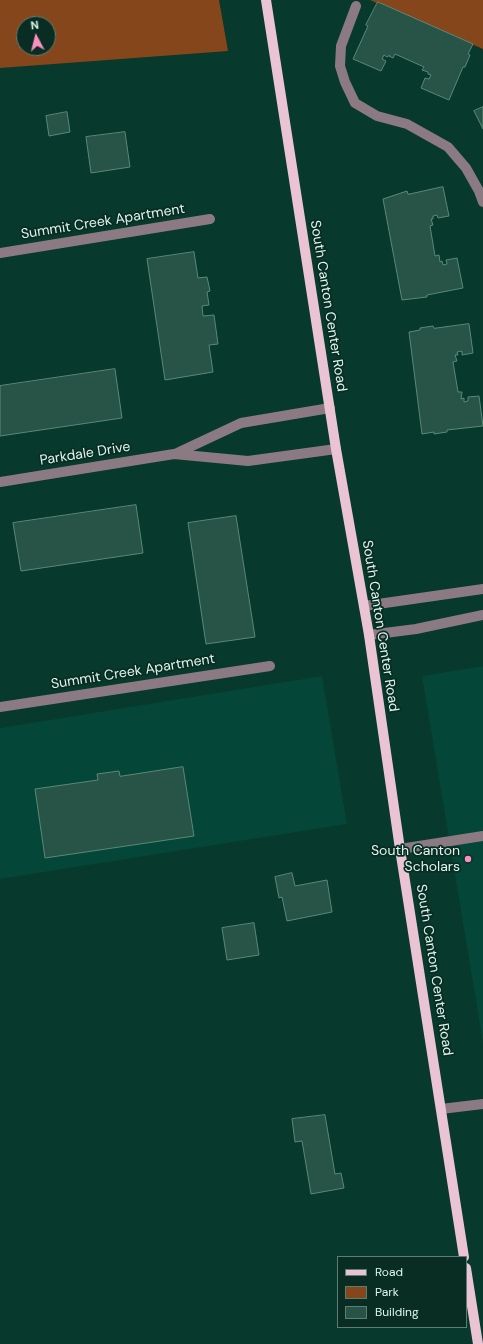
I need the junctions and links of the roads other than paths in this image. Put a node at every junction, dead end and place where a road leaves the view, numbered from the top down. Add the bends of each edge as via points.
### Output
1 (266, 0) edge
2 (356, 6) dead end
3 (483, 202) edge
4 (210, 219) dead end
5 (0, 253) edge
6 (330, 408) junction
7 (336, 449) junction
8 (174, 454) junction
9 (0, 482) edge
10 (483, 590) edge
11 (364, 606) junction
12 (483, 615) edge
13 (369, 635) junction
14 (270, 666) dead end
15 (0, 707) edge
16 (483, 836) edge
17 (400, 849) junction
18 (483, 1104) edge
19 (441, 1110) junction
20 (464, 1256) edge
21 (467, 1274) edge
22 (478, 1344) edge

1 - 6 main road, South Canton Center Road
2 - 3 street via 341,46 340,66 355,103 377,116 414,127 448,147 466,168
4 - 5 street, Summit Creek Apartment
6 - 7 main road, South Canton Center Road
6 - 8 street, Parkdale Drive via 242,423
7 - 8 street, Parkdale Drive via 248,462
7 - 11 main road, South Canton Center Road
8 - 9 street, Parkdale Drive
10 - 11 street
11 - 13 main road, South Canton Center Road
12 - 13 street via 416,629
13 - 17 main road, South Canton Center Road
14 - 15 street, Summit Creek Apartment
16 - 17 street
17 - 19 main road, South Canton Center Road
18 - 19 street
19 - 20 main road, South Canton Center Road
21 - 22 main road

